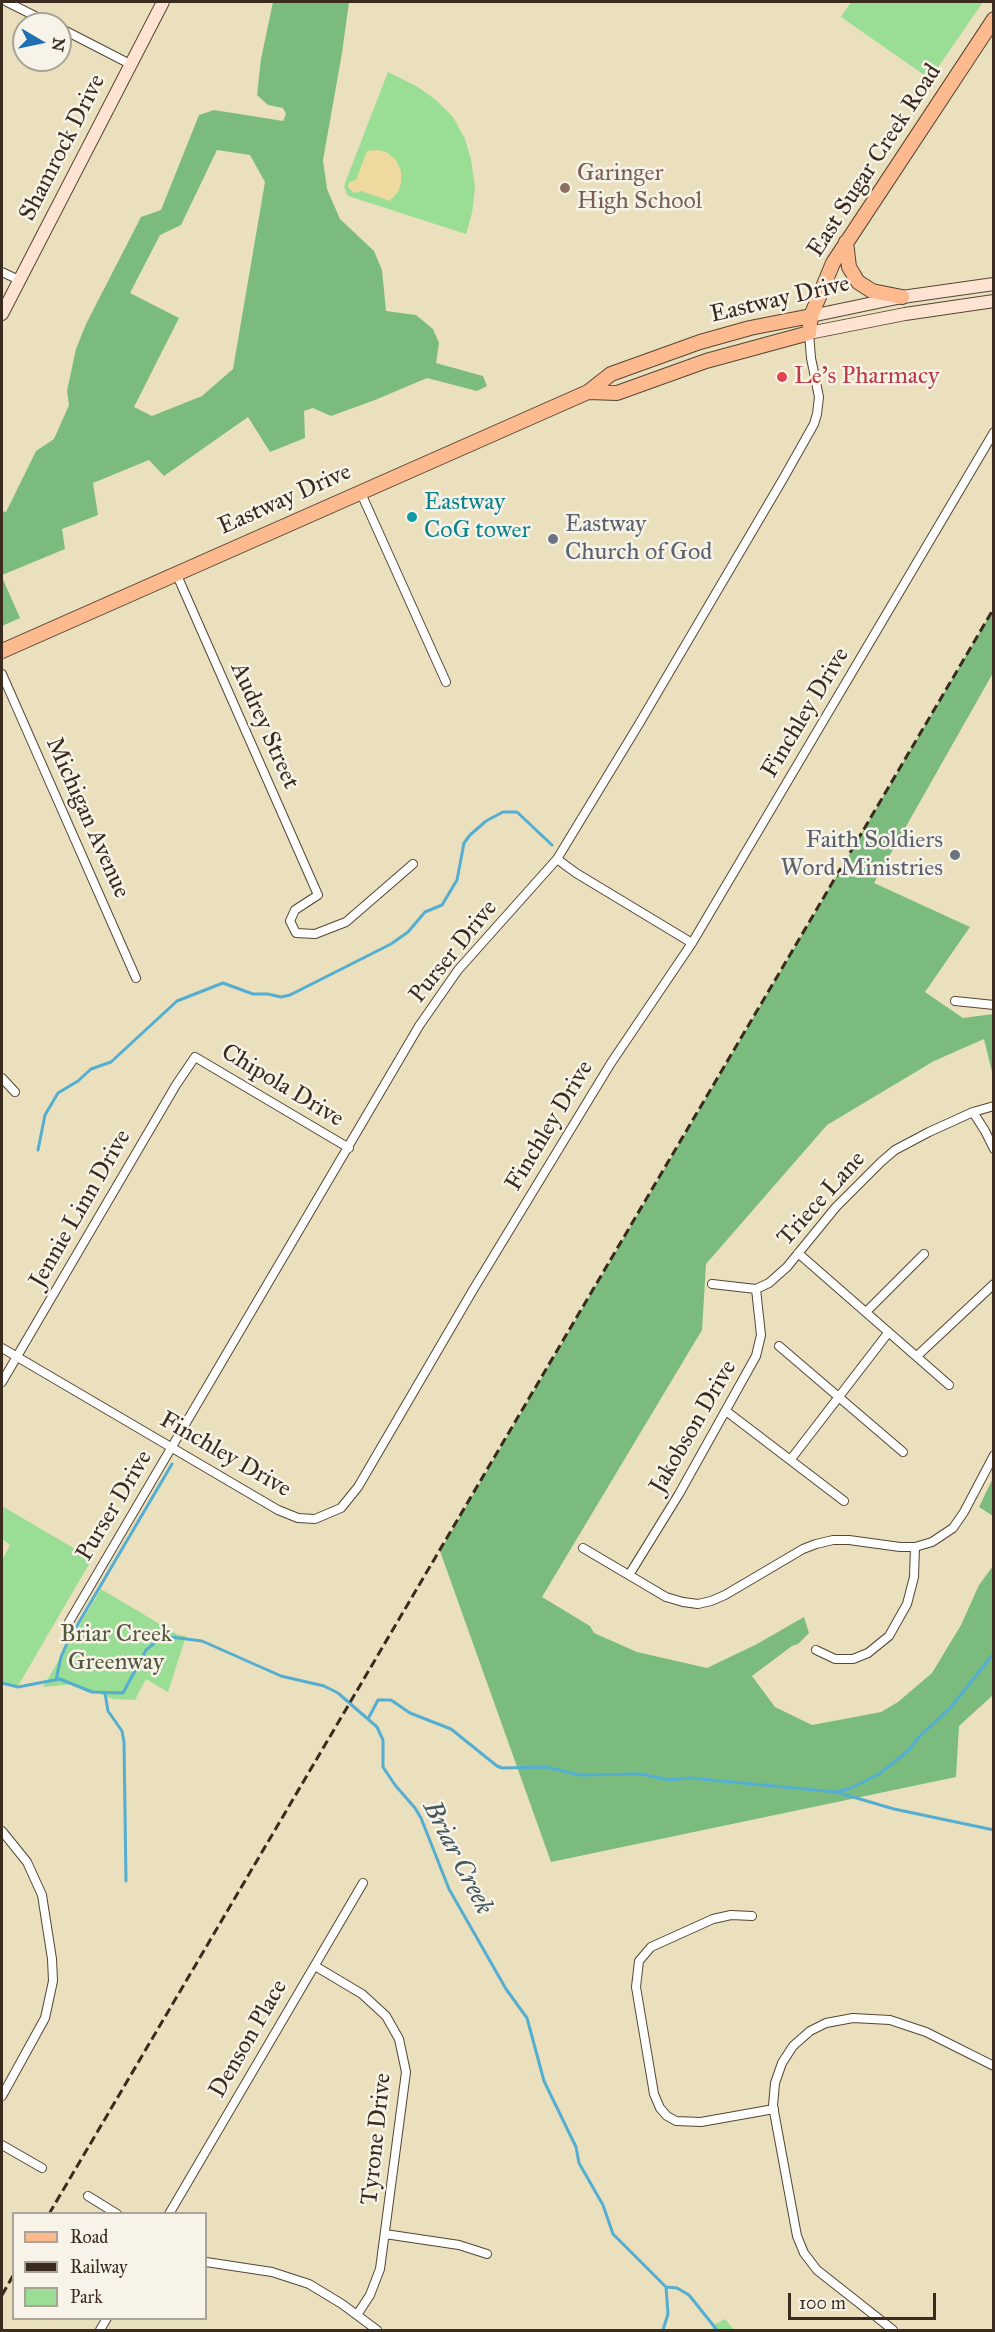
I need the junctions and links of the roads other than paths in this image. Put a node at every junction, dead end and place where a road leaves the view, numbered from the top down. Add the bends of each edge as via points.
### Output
1 (7, 2) edge
2 (163, 2) edge
3 (27, 12) edge
4 (993, 19) edge
5 (72, 34) edge
6 (130, 64) junction
7 (846, 242) junction
8 (2, 272) edge
9 (18, 280) junction
10 (993, 284) edge
11 (902, 297) junction
12 (993, 301) edge
13 (2, 314) edge
14 (811, 316) junction
15 (808, 333) junction
16 (588, 392) junction
17 (993, 432) edge
18 (360, 491) junction
19 (176, 573) junction
20 (2, 651) edge
21 (2, 674) edge
22 (446, 682) dead end
23 (557, 858) junction
24 (413, 864) dead end
25 (692, 943) junction
26 (136, 978) dead end
27 (955, 1001) dead end
28 (993, 1005) edge
29 (195, 1057) joint
30 (2, 1078) edge
31 (15, 1092) dead end
32 (993, 1106) edge
33 (973, 1112) junction
34 (349, 1148) junction
35 (993, 1149) edge
36 (798, 1253) junction
37 (924, 1254) dead end
38 (712, 1284) dead end
39 (993, 1284) edge
40 (756, 1289) junction
41 (866, 1312) junction
42 (888, 1333) junction
43 (779, 1346) dead end
44 (2, 1348) edge
45 (16, 1356) junction
46 (916, 1356) junction
47 (2, 1382) edge
48 (949, 1385) dead end
49 (838, 1397) junction
50 (726, 1411) junction
51 (172, 1448) junction
52 (903, 1452) dead end
53 (993, 1455) edge
54 (790, 1459) junction
55 (844, 1501) dead end
56 (915, 1547) junction
57 (583, 1548) dead end
58 (629, 1575) junction
59 (69, 1623) dead end
60 (816, 1650) dead end
61 (2, 1831) edge
62 (363, 1883) dead end
63 (752, 1916) dead end
64 (315, 1966) junction
65 (993, 2066) edge
66 (2, 2096) edge
67 (774, 2109) junction
68 (2, 2145) edge
69 (42, 2168) dead end
70 (88, 2196) dead end
71 (114, 2212) edge
72 (170, 2212) edge
73 (385, 2234) junction
74 (487, 2254) dead end
75 (207, 2262) edge
76 (357, 2315) junction
77 (376, 2331) edge
78 (892, 2331) edge

1 - 3 street
2 - 6 main road, Shamrock Drive
4 - 7 main road, East Sugar Creek Road
5 - 6 street
6 - 9 main road, Shamrock Drive
7 - 11 main road via 849,267 858,282 872,291
7 - 14 main road, East Sugar Creek Road
8 - 9 street
9 - 13 main road, Shamrock Drive
10 - 11 main road, Eastway Drive
11 - 14 main road, Eastway Drive
12 - 15 main road, Eastway Drive
14 - 15 main road, East Sugar Creek Road
14 - 16 main road, Eastway Drive via 700,342 611,374
15 - 16 main road, Eastway Drive via 706,361 617,393
15 - 23 street, Purser Drive via 819,397 814,424
16 - 18 main road, Eastway Drive
17 - 25 street, Finchley Drive
18 - 19 main road, Eastway Drive
18 - 22 street
19 - 20 main road, Eastway Drive
19 - 24 street, Audrey Street via 318,895 295,910 290,921 296,933 315,934 346,922
21 - 26 street, Michigan Avenue
23 - 25 street
23 - 34 street, Purser Drive via 438,997
25 - 51 street, Finchley Drive via 605,1073 364,1477 341,1508 315,1519 288,1514
27 - 28 street
29 - 34 street, Chipola Drive
29 - 45 street, Jennie Linn Drive
30 - 31 street
32 - 33 street, Triece Lane
33 - 35 street
33 - 36 street, Triece Lane via 911,1141 881,1162
34 - 51 street, Purser Drive
36 - 40 street, Triece Lane via 777,1277
36 - 41 street
37 - 41 street
38 - 40 street
39 - 46 street
40 - 50 street, Jakobson Drive via 761,1321 759,1345 748,1374
41 - 42 street
42 - 46 street
42 - 49 street
43 - 49 street
44 - 45 street, Finchley Drive
45 - 47 street, Jennie Linn Drive
45 - 51 street, Finchley Drive
46 - 48 street
49 - 52 street
49 - 54 street
50 - 54 street
50 - 58 street, Jakobson Drive
51 - 59 street, Purser Drive
53 - 56 street via 953,1528 932,1542
54 - 55 street
56 - 58 street via 849,1540 816,1544 725,1595 698,1604 666,1597
56 - 60 street via 914,1577 907,1604 889,1636 868,1653 853,1659 835,1659
57 - 58 street
61 - 66 street via 27,1862 42,1895 53,1981 45,2018
62 - 64 street, Denson Place
63 - 67 street via 713,1919 651,1947 636,1968 636,1987 654,2094 667,2116 687,2122
64 - 72 street, Denson Place
64 - 73 street, Tyrone Drive via 372,2002 386,2016 404,2055 404,2098
65 - 67 street via 902,2024 867,2018 836,2020 810,2031 788,2054 775,2083
67 - 78 street via 793,2218 804,2253 830,2282
68 - 69 street
70 - 71 street
73 - 74 street via 459,2245
73 - 76 street, Tyrone Drive via 377,2278
75 - 76 street via 272,2272 309,2284
76 - 77 street

